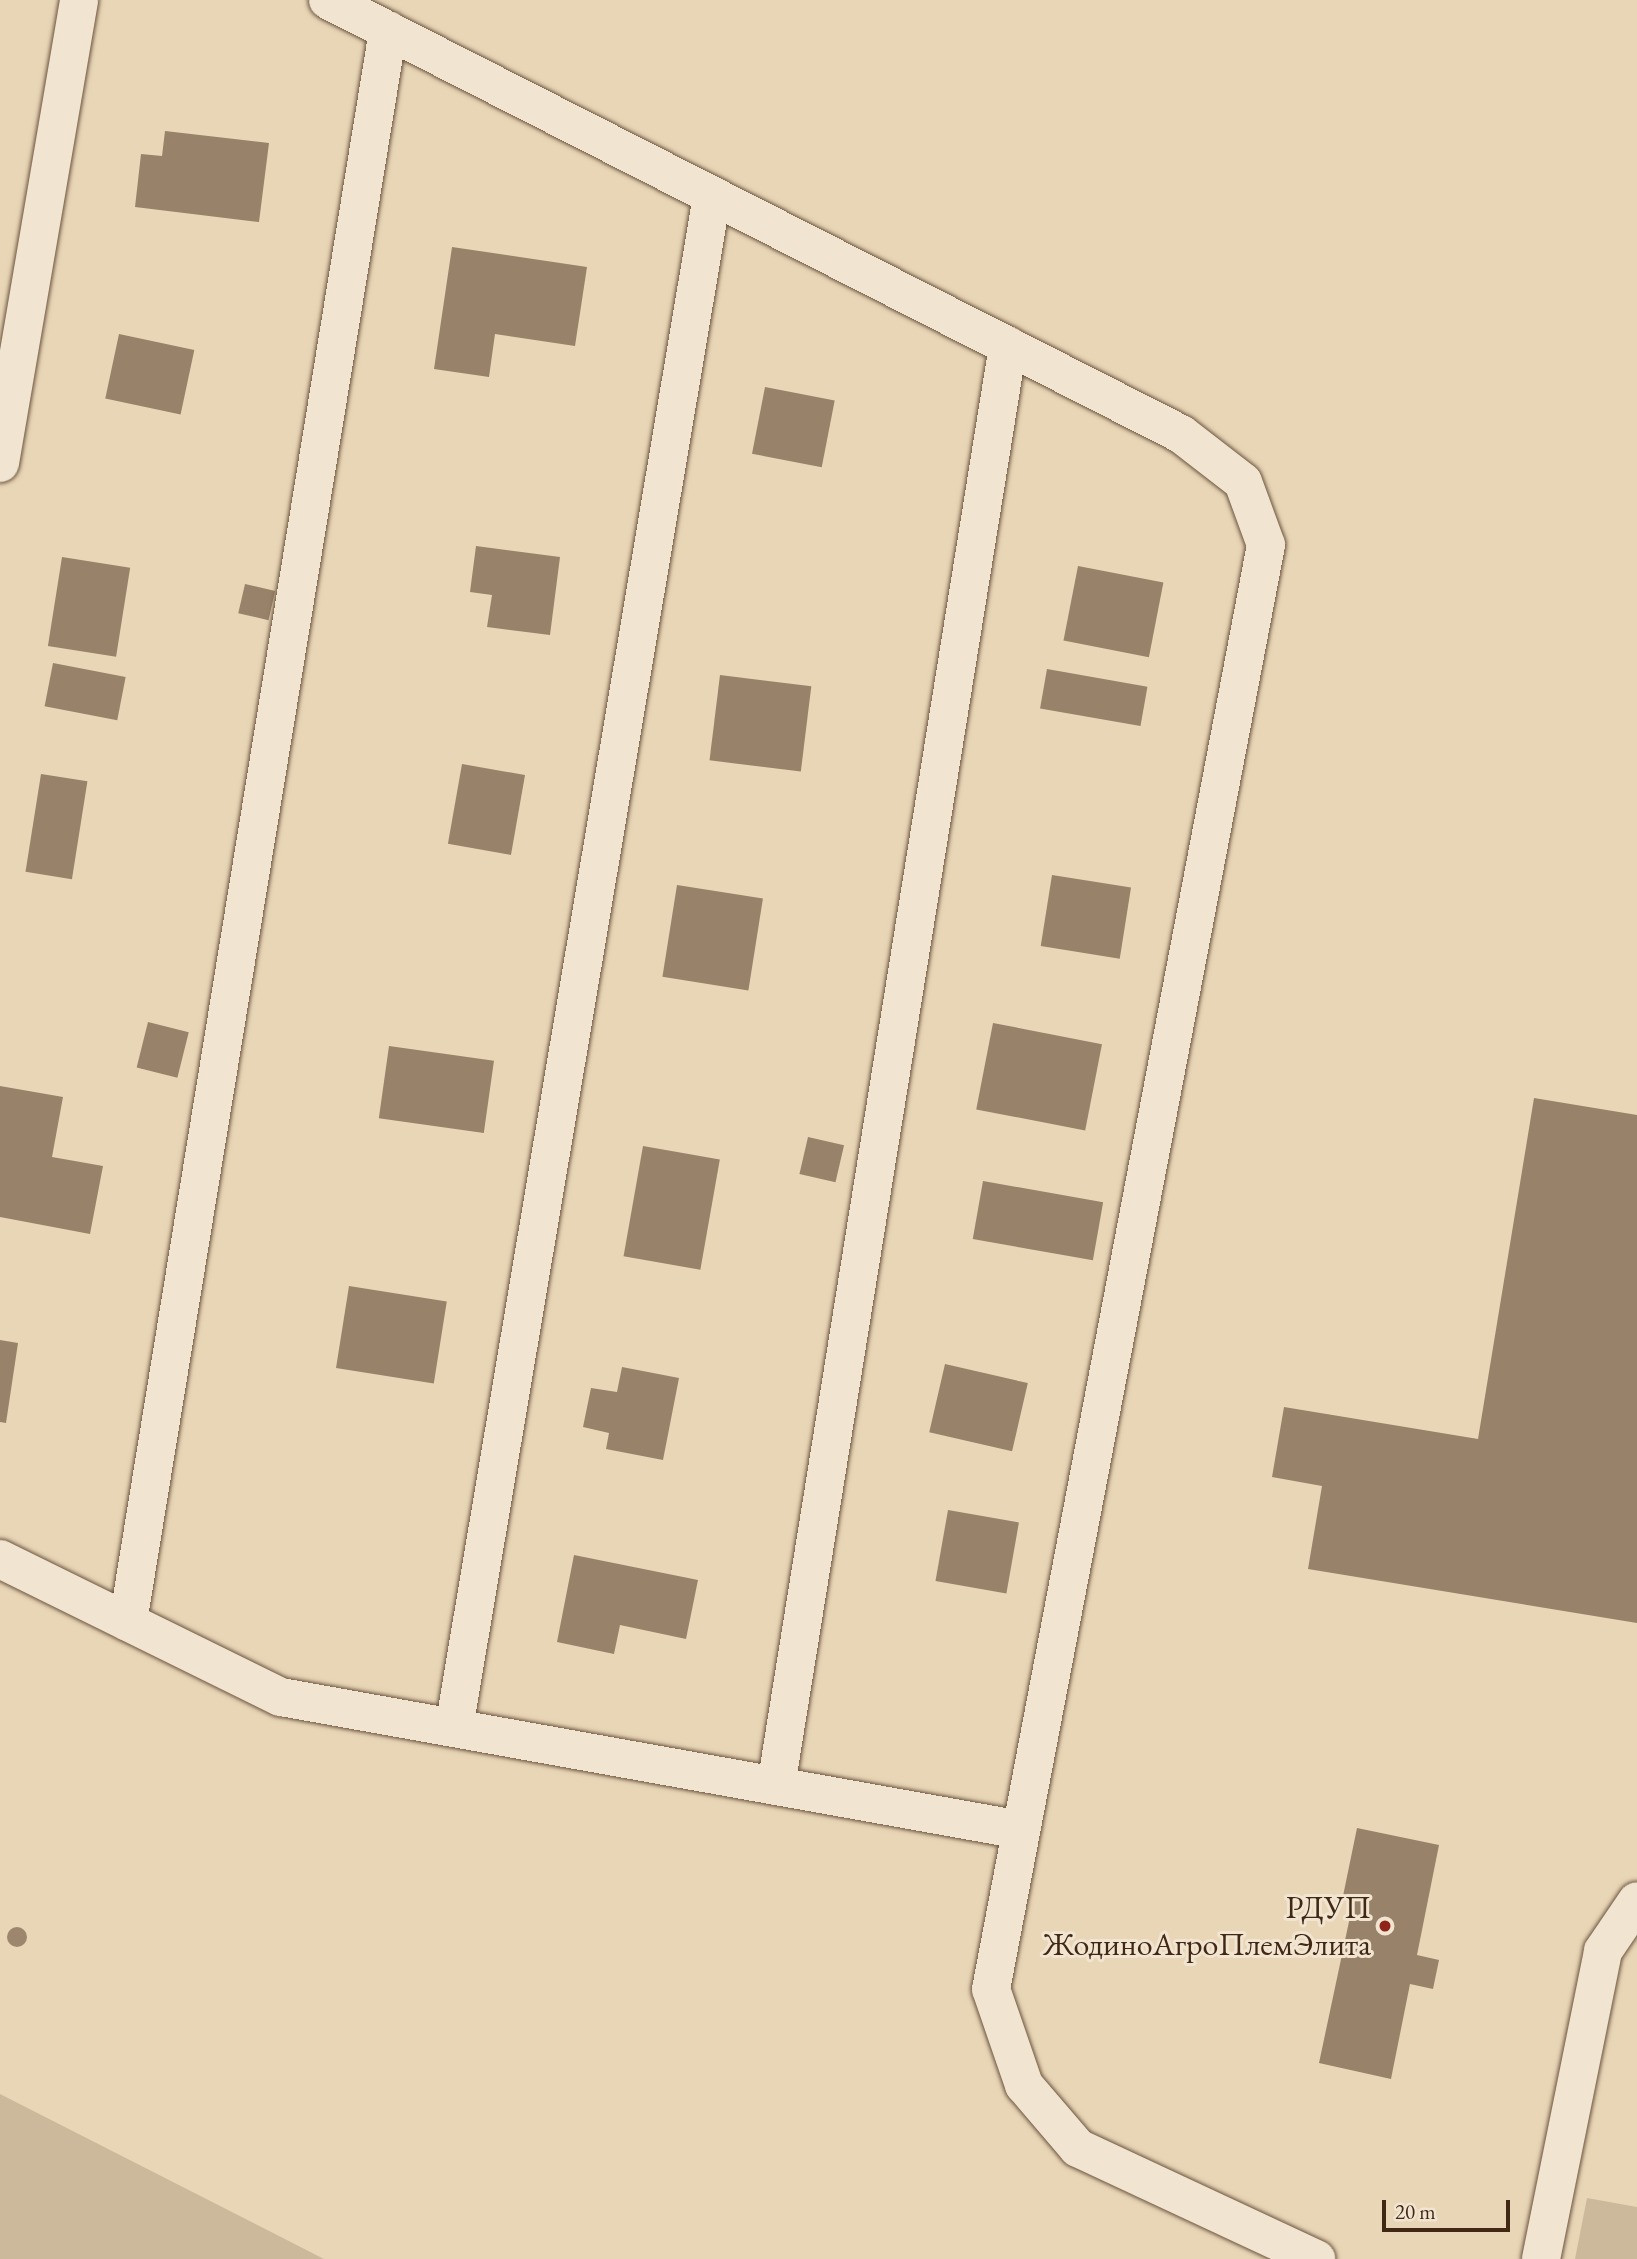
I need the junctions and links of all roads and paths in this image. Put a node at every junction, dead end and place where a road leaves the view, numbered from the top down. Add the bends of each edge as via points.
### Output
1 (79, 0) edge
2 (328, 0) edge
3 (388, 30) junction
4 (712, 196) junction
5 (1008, 346) junction
6 (0, 463) edge
7 (0, 1559) edge
8 (128, 1622) junction
9 (454, 1728) junction
10 (776, 1786) junction
11 (1021, 1830) junction
12 (1637, 1901) edge
13 (1317, 2259) edge
14 (1541, 2259) edge

1 - 6 street
2 - 3 street
3 - 4 street
3 - 8 street
4 - 5 street
4 - 9 street
5 - 10 street
5 - 11 street via 1181,434 1243,481 1266,545
7 - 8 street
8 - 9 street via 281,1697
9 - 10 street
10 - 11 street
11 - 13 street via 991,1989 1024,2085 1078,2148
12 - 14 street via 1603,1951

